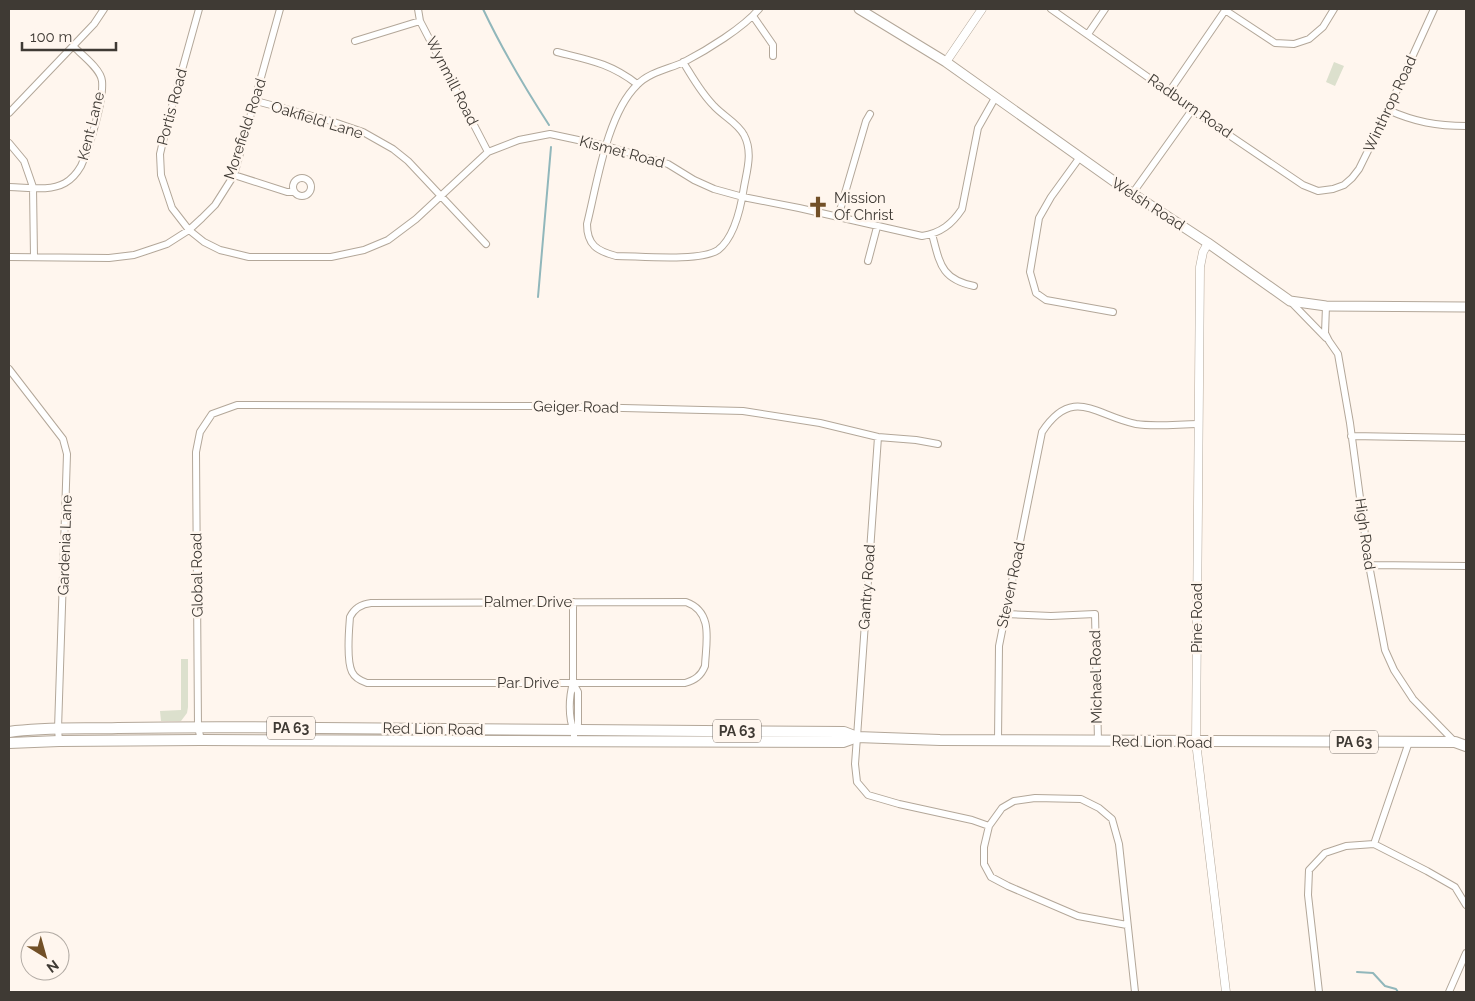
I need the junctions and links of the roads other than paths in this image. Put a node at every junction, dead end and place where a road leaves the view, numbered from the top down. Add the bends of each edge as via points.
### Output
1 (104, 9) edge
2 (199, 9) edge
3 (280, 9) edge
4 (418, 9) edge
5 (758, 9) edge
6 (859, 9) edge
7 (982, 9) edge
8 (1051, 9) edge
9 (1104, 9) edge
10 (1225, 9) edge
11 (1334, 9) edge
12 (1434, 9) edge
13 (752, 16) junction
14 (420, 21) junction
15 (1088, 34) junction
16 (355, 41) dead end
17 (73, 46) junction
18 (557, 52) dead end
19 (773, 56) dead end
20 (683, 62) junction
21 (946, 62) junction
22 (637, 84) junction
23 (1170, 92) junction
24 (995, 98) junction
25 (256, 101) junction
26 (1192, 110) junction
27 (1388, 110) junction
28 (9, 113) edge
29 (870, 114) dead end
30 (1466, 126) edge
31 (9, 143) edge
32 (606, 146) junction
33 (488, 152) junction
34 (1080, 157) junction
35 (234, 175) junction
36 (9, 187) edge
37 (33, 187) junction
38 (1333, 189) joint
39 (294, 192) dead end
40 (1132, 194) junction
41 (442, 196) junction
42 (743, 198) junction
43 (838, 217) junction
44 (878, 227) junction
45 (189, 230) junction
46 (932, 234) junction
47 (1208, 243) junction
48 (486, 244) dead end
49 (9, 257) edge
50 (34, 257) junction
51 (868, 261) dead end
52 (974, 286) dead end
53 (1290, 301) junction
54 (1326, 306) junction
55 (1466, 307) edge
56 (1113, 312) dead end
57 (1328, 341) junction
58 (9, 369) edge
59 (212, 414) joint
60 (1198, 424) junction
61 (1352, 436) junction
62 (878, 437) junction
63 (1466, 438) edge
64 (938, 444) dead end
65 (1368, 565) junction
66 (1466, 566) edge
67 (573, 602) junction
68 (1004, 614) junction
69 (699, 677) joint
70 (357, 678) joint
71 (573, 683) junction
72 (198, 727) junction
73 (58, 729) junction
74 (574, 731) junction
75 (9, 732) edge
76 (857, 737) junction
77 (59, 740) junction
78 (201, 740) junction
79 (998, 740) junction
80 (1098, 741) junction
81 (574, 742) junction
82 (1196, 742) junction
83 (1409, 742) junction
84 (1455, 742) junction
85 (9, 743) edge
86 (1466, 746) edge
87 (989, 826) junction
88 (1374, 844) junction
89 (1466, 905) edge
90 (1128, 925) junction
91 (1466, 953) edge
92 (1135, 992) edge
93 (1226, 992) edge
94 (1319, 992) edge
95 (1449, 992) edge

1 - 17 street
2 - 45 street, Portis Road via 160,154 161,175 172,208
3 - 25 street, Morefield Road
4 - 14 street, Wynmill Road
5 - 13 street
6 - 21 main road, Welsh Road
7 - 21 street
8 - 15 street, Radburn Road
9 - 15 street
10 - 11 street via 1275,43 1294,44 1309,39 1323,27
10 - 23 street
12 - 27 street, Winthrop Road
13 - 19 street via 773,45
13 - 20 street
14 - 16 street
14 - 33 street, Wynmill Road
15 - 23 street, Radburn Road
17 - 28 street
17 - 37 street, Kent Lane via 94,66 102,79 100,104 85,157 74,177 56,187
18 - 22 street via 606,65
20 - 22 street
20 - 42 street via 701,92 743,133 750,157
21 - 24 main road, Welsh Road
22 - 32 street via 616,115
23 - 26 street, Radburn Road
24 - 34 main road, Welsh Road
24 - 46 street via 978,128 962,209 945,228
25 - 35 street, Morefield Road
25 - 41 street, Oakfield Lane via 363,132 408,160
26 - 38 street, Radburn Road via 1304,185 1318,191
26 - 40 street
27 - 30 street via 1438,126
27 - 38 street, Winthrop Road via 1359,169 1344,185
29 - 43 street
31 - 37 street via 24,161
32 - 33 street, Kismet Road via 550,134 519,140
32 - 42 street, Kismet Road via 668,164 714,190
32 - 42 street via 587,224 592,243 603,253 698,257 717,250 732,231
33 - 41 street, Kismet Road
34 - 40 main road, Welsh Road
34 - 56 street via 1039,218 1030,272 1036,294 1046,300
35 - 39 street
35 - 45 street, Morefield Road via 214,205
36 - 37 street, Kent Lane
37 - 50 street
40 - 47 main road, Welsh Road
41 - 45 street, Kismet Road via 388,240 364,250 331,257 249,257 220,250
41 - 48 street, Oakfield Lane
42 - 43 street, Kismet Road
43 - 44 street, Kismet Road
44 - 46 street, Kismet Road via 922,236
44 - 51 street
45 - 50 street, Morefield Road via 167,244 134,255 110,258
46 - 52 street via 940,264 948,276 959,283
47 - 53 main road, Welsh Road
47 - 60 street, Pine Road via 1200,267
49 - 50 street, Morefield Road
53 - 54 main road, Welsh Road
53 - 57 street
54 - 55 main road, Welsh Road
54 - 57 street, High Road via 1324,322
57 - 61 street, High Road via 1338,354
58 - 73 street, Gardenia Lane via 62,439 67,454
59 - 62 street, Geiger Road via 237,405 543,406 743,411 820,423
59 - 72 street, Global Road via 200,432 196,452
60 - 68 street, Steven Road via 1138,424 1095,409 1078,407 1062,410 1050,420 1042,432
60 - 82 street, Pine Road
61 - 63 street
61 - 65 street, High Road
62 - 64 street, Geiger Road
62 - 76 street, Gantry Road
65 - 66 street
65 - 84 street, High Road via 1386,650 1394,670 1413,699
67 - 69 street, Palmer Drive via 686,602 698,608 707,623 705,666
67 - 70 street, Palmer Drive via 364,604 350,617 349,627 349,665
67 - 71 street
68 - 79 street, Steven Road via 999,646
68 - 80 street, Michael Road via 1095,614
69 - 71 street, Par Drive via 685,683
70 - 71 street, Par Drive via 367,683
71 - 74 street via 570,693
72 - 73 main road, Red Lion Road / PA 63
72 - 74 main road, Red Lion Road / PA 63
72 - 78 street, Global Road
73 - 75 main road, Red Lion Road / PA 63
73 - 77 street, Gardenia Lane
74 - 76 main road, Red Lion Road / PA 63 via 844,732
74 - 81 street
76 - 79 main road, Red Lion Road / PA 63
76 - 81 main road, Red Lion Road / PA 63 via 843,742
76 - 87 street, Gantry Road via 857,782 868,795
77 - 78 main road, Red Lion Road / PA 63
77 - 85 main road, Red Lion Road / PA 63
78 - 81 main road, Red Lion Road / PA 63
79 - 80 main road, Red Lion Road / PA 63
80 - 82 main road, Red Lion Road / PA 63
82 - 83 main road, Red Lion Road / PA 63
82 - 93 street, Pine Road
83 - 84 main road, Red Lion Road / PA 63
83 - 88 street
84 - 86 main road, Red Lion Road / PA 63
87 - 90 street via 984,864 992,876 1078,916
87 - 90 street via 1002,808 1014,801 1081,799 1099,808 1112,819 1119,844
88 - 89 street via 1455,887
88 - 94 street via 1346,846 1324,853 1309,870 1308,894
90 - 92 street
91 - 95 street

